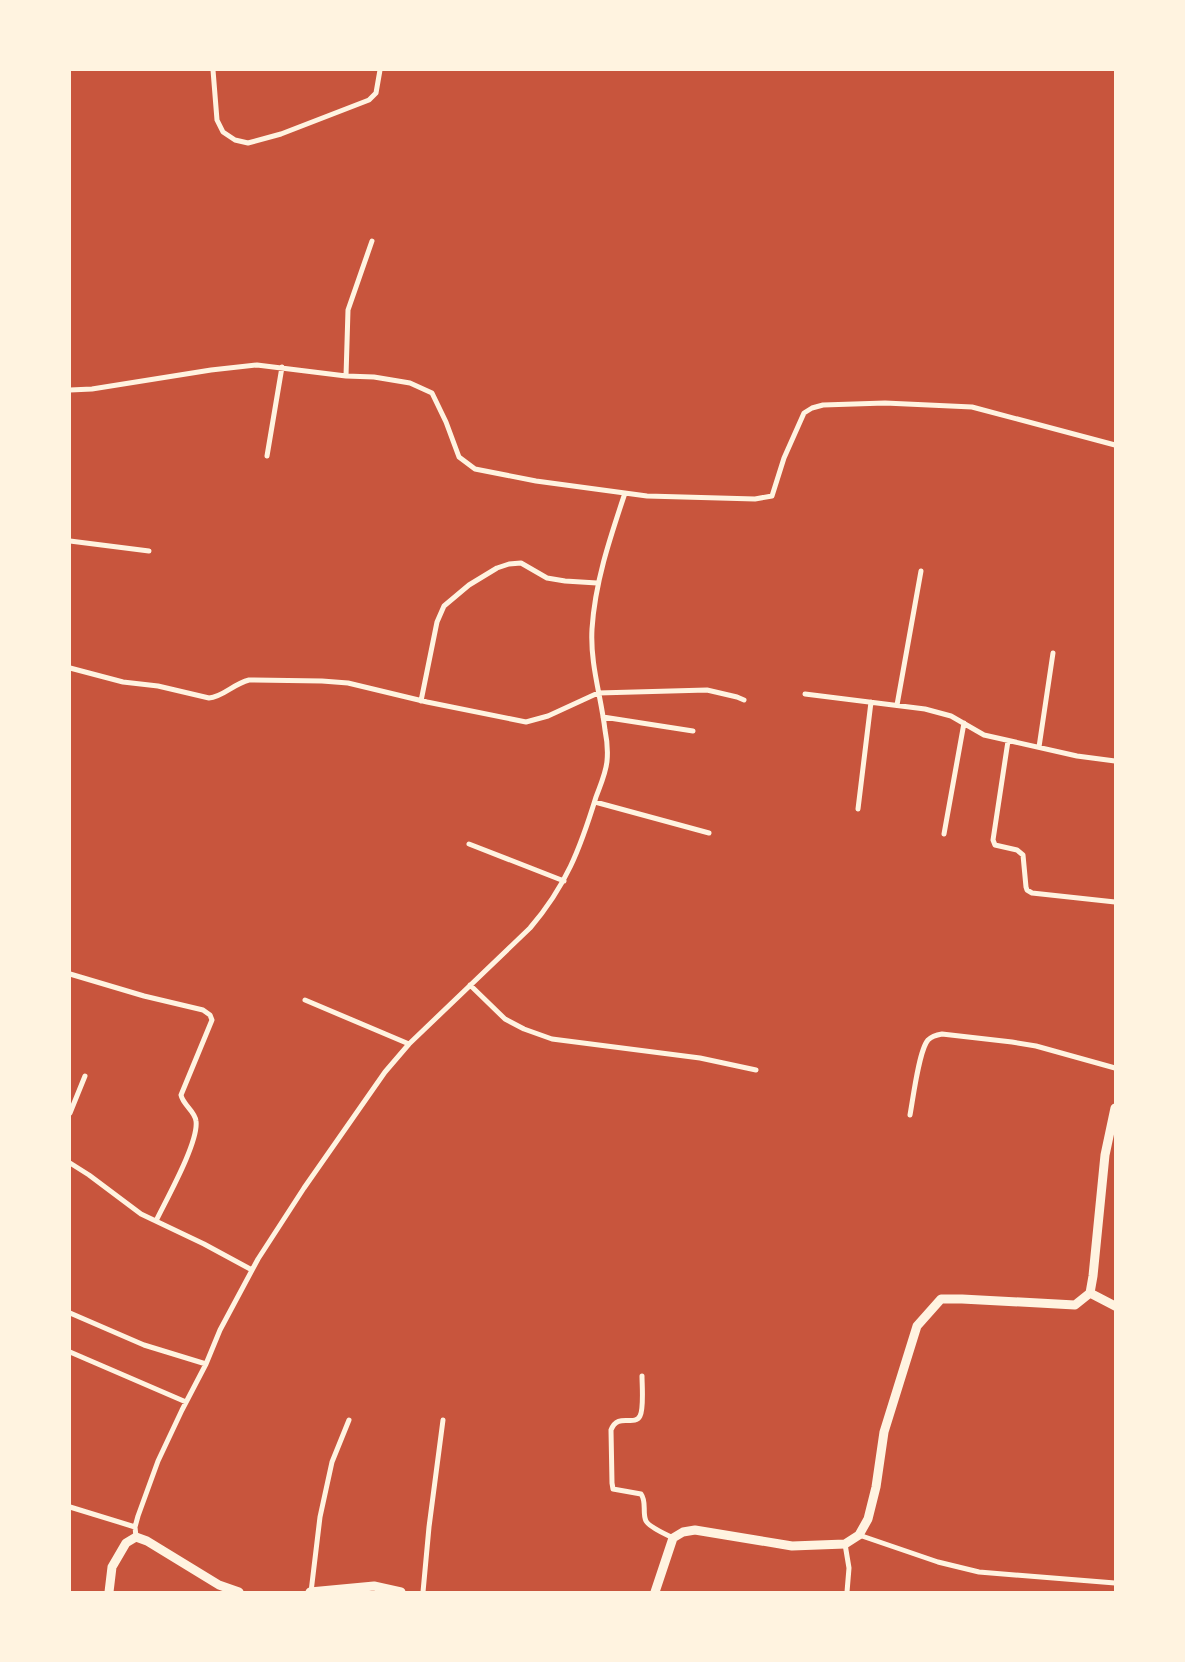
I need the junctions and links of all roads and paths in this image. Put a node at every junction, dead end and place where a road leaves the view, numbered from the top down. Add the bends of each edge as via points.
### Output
1 (213, 70) edge
2 (380, 70) edge
3 (372, 241) dead end
4 (282, 368) junction
5 (346, 376) junction
6 (70, 390) edge
7 (1115, 445) edge
8 (267, 456) dead end
9 (625, 493) junction
10 (70, 541) edge
11 (149, 551) dead end
12 (921, 571) dead end
13 (598, 583) junction
14 (1053, 654) dead end
15 (70, 668) edge
16 (598, 693) junction
17 (805, 694) dead end
18 (744, 700) dead end
19 (421, 701) junction
20 (872, 702) junction
21 (897, 705) junction
22 (603, 717) junction
23 (964, 724) junction
24 (693, 731) dead end
25 (1008, 740) junction
26 (1038, 747) junction
27 (1115, 761) edge
28 (595, 802) junction
29 (858, 809) dead end
30 (709, 833) dead end
31 (944, 834) dead end
32 (469, 844) dead end
33 (564, 881) junction
34 (1115, 902) edge
35 (70, 974) edge
36 (470, 985) junction
37 (305, 1000) dead end
38 (409, 1044) junction
39 (1115, 1068) edge
40 (756, 1070) dead end
41 (85, 1076) dead end
42 (1115, 1108) edge
43 (70, 1113) edge
44 (910, 1115) dead end
45 (70, 1163) edge
46 (156, 1221) junction
47 (252, 1270) junction
48 (1090, 1293) junction
49 (1115, 1306) edge
50 (70, 1313) edge
51 (70, 1352) edge
52 (206, 1364) junction
53 (642, 1376) dead end
54 (186, 1402) junction
55 (349, 1420) dead end
56 (443, 1420) dead end
57 (70, 1507) edge
58 (136, 1532) junction
59 (859, 1535) junction
60 (673, 1538) junction
61 (845, 1544) junction
62 (1115, 1583) edge
63 (109, 1592) edge
64 (239, 1592) edge
65 (311, 1592) edge
66 (401, 1592) edge
67 (423, 1592) edge
68 (655, 1592) edge
69 (847, 1592) edge

1 - 2 street via 217,120 223,132 248,143 281,134 369,100 376,93
3 - 5 street via 348,310
4 - 5 street
4 - 6 street via 257,365
4 - 8 street
5 - 9 street via 374,376 410,383 432,393 459,456 475,470
7 - 9 street via 972,407 886,403 823,405 804,413 772,496 755,499
9 - 13 street
10 - 11 street
12 - 21 street
13 - 16 street via 592,630
13 - 19 street via 547,578 521,563 496,568 469,585 444,606 437,622
14 - 26 street
15 - 19 street via 123,682 209,698 249,680 322,680
16 - 18 street via 707,690
16 - 19 street via 548,716 526,722
16 - 22 street
17 - 20 street
20 - 21 street
20 - 29 street
21 - 23 street via 951,716
22 - 24 street
22 - 28 street via 607,762
23 - 25 street via 984,735
23 - 31 street
25 - 26 street
25 - 34 street via 993,840 995,846 1018,850 1023,855 1026,887 1032,893
26 - 27 street
28 - 30 street
28 - 33 street via 582,842
32 - 33 street
33 - 36 street via 530,928
35 - 46 street via 203,1010 212,1020 181,1095 196,1118 192,1146
36 - 38 street
36 - 40 street via 505,1019 552,1039 700,1058
37 - 38 street
38 - 47 street via 385,1072 304,1188
39 - 44 street via 1036,1046 942,1034 932,1036 922,1054
41 - 43 street
42 - 48 street via 1105,1155
45 - 46 street via 141,1214
46 - 47 street
47 - 52 street
48 - 49 street
48 - 59 street via 1075,1305 941,1299 917,1326 884,1432 868,1519
50 - 52 street via 144,1345
51 - 54 street
52 - 54 street
53 - 60 street via 640,1417 617,1421 611,1430 612,1484 613,1489 641,1494 645,1521
54 - 58 street via 158,1461
55 - 65 street via 332,1462 320,1517
56 - 67 street
57 - 58 street
58 - 63 street via 126,1542 112,1567
58 - 64 street via 219,1586
59 - 61 street
59 - 62 street via 938,1562 979,1572
60 - 61 street via 695,1530 792,1546
60 - 68 street
61 - 69 street via 850,1568
65 - 66 street via 374,1586

